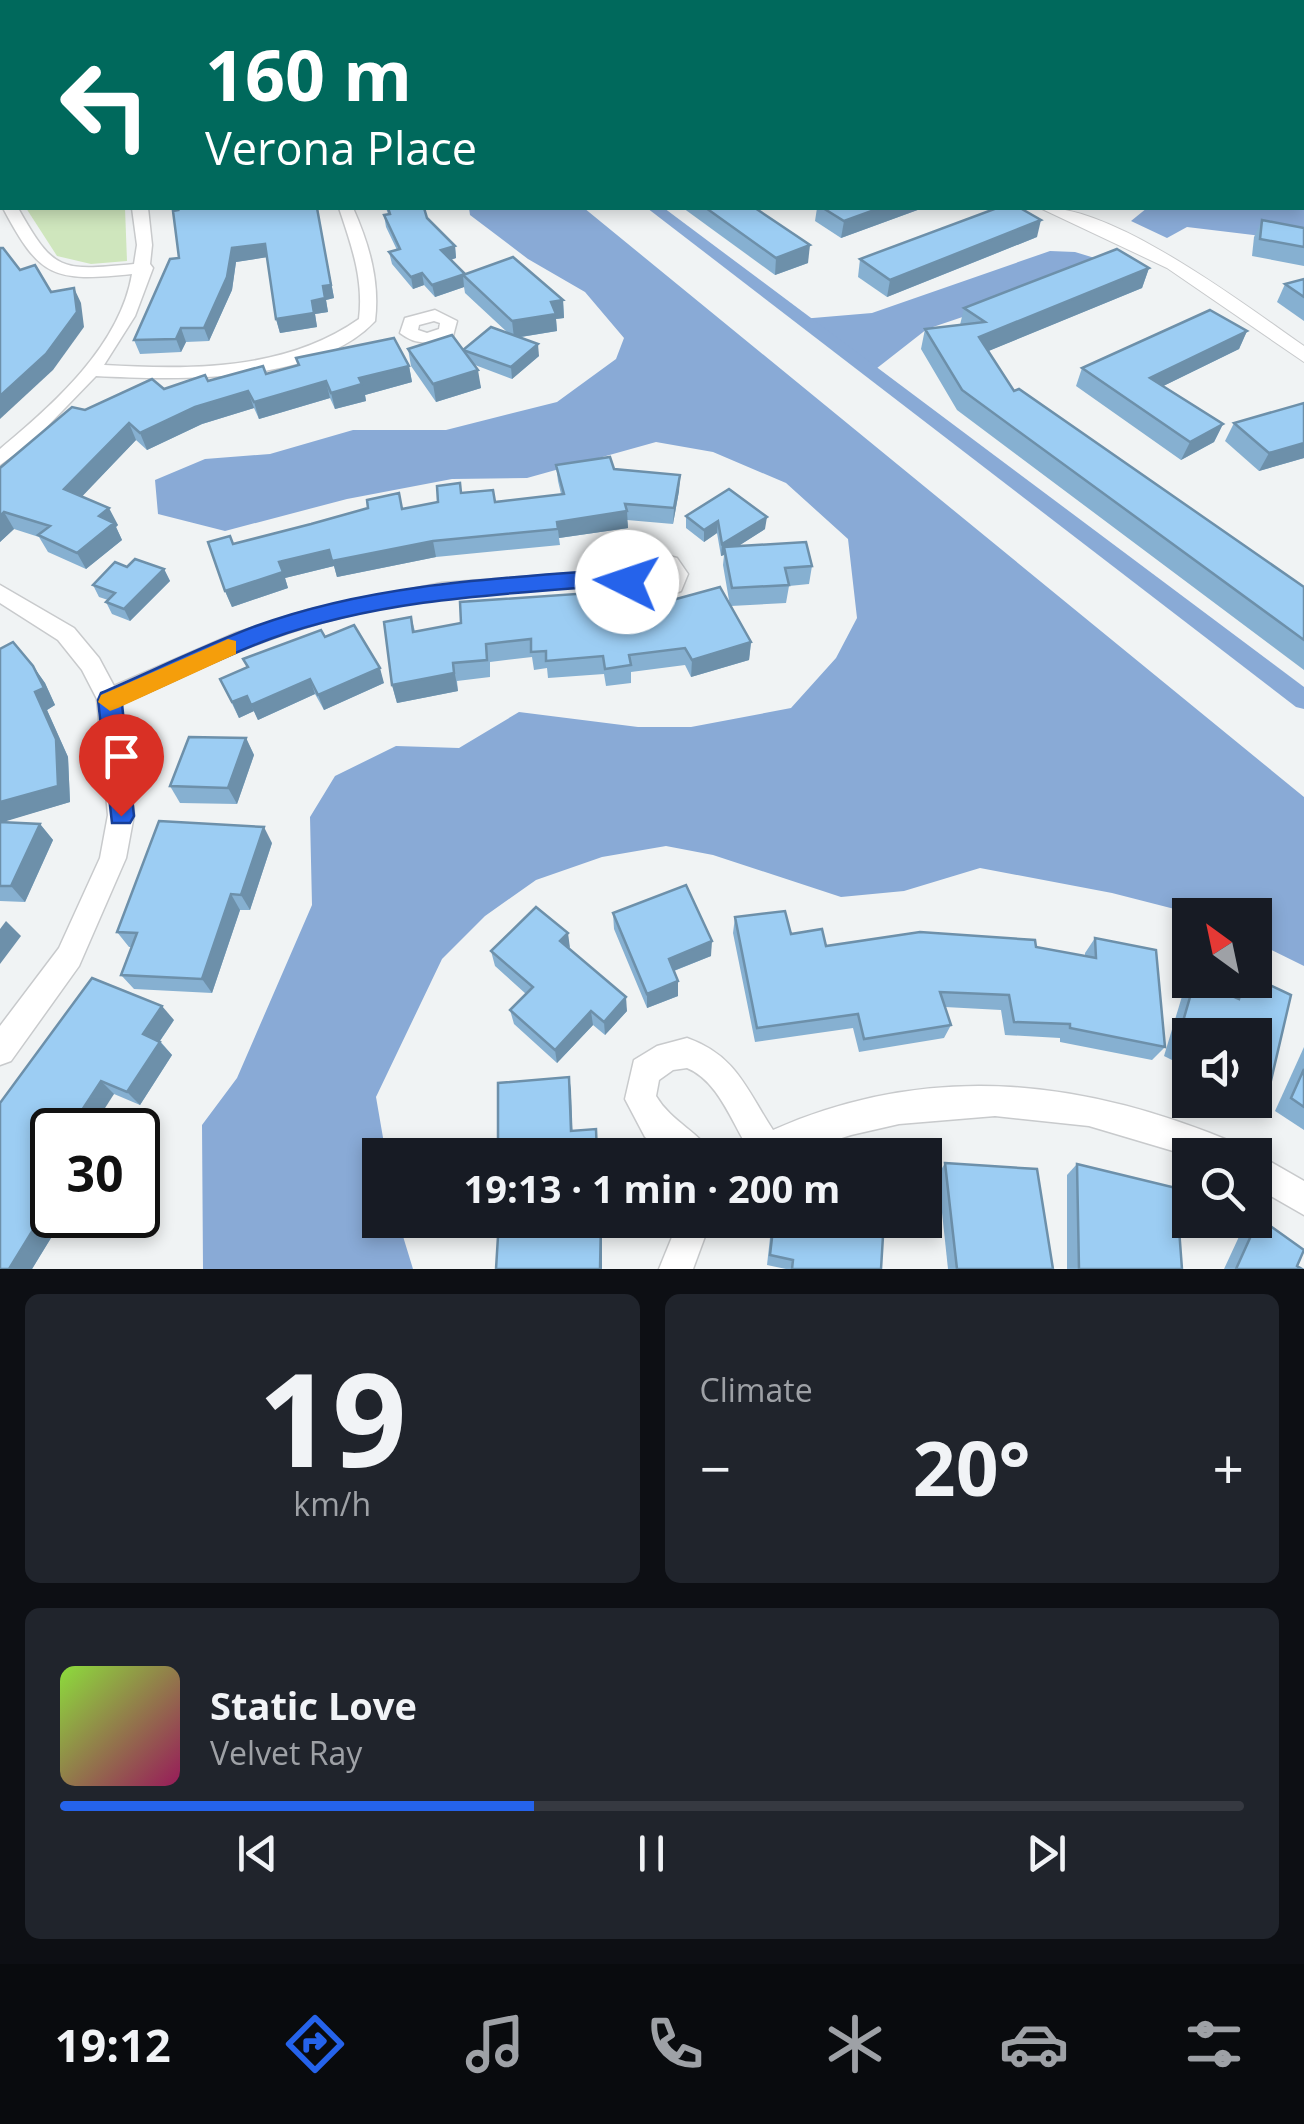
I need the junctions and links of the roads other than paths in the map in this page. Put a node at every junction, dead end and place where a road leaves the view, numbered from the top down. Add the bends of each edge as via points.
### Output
1 (11, 210) edge
2 (141, 210) edge
3 (347, 210) edge
4 (1053, 210) edge
5 (145, 268) junction
6 (1304, 356) edge
7 (91, 370) junction
8 (0, 459) edge
9 (625, 577) dead end
10 (0, 593) edge
11 (110, 700) junction
12 (0, 1050) edge
13 (673, 1138) edge
14 (755, 1138) edge
15 (795, 1138) edge
16 (1184, 1138) edge
17 (1272, 1179) edge
18 (1304, 1199) edge
19 (688, 1238) edge
20 (676, 1269) edge

1 - 5 street via 37,254 53,266
2 - 5 street
3 - 7 street via 368,292 388,323 230,370
4 - 6 street via 1174,264
5 - 7 street via 126,317
7 - 8 street
9 - 11 street via 447,590 340,611 264,632
10 - 11 street via 66,634
11 - 12 street via 121,816 113,858 69,957
13 - 14 street via 656,1126 640,1099 645,1071 686,1051 712,1061
15 - 16 street via 874,1114 999,1100 1092,1109
17 - 18 street
19 - 20 street

